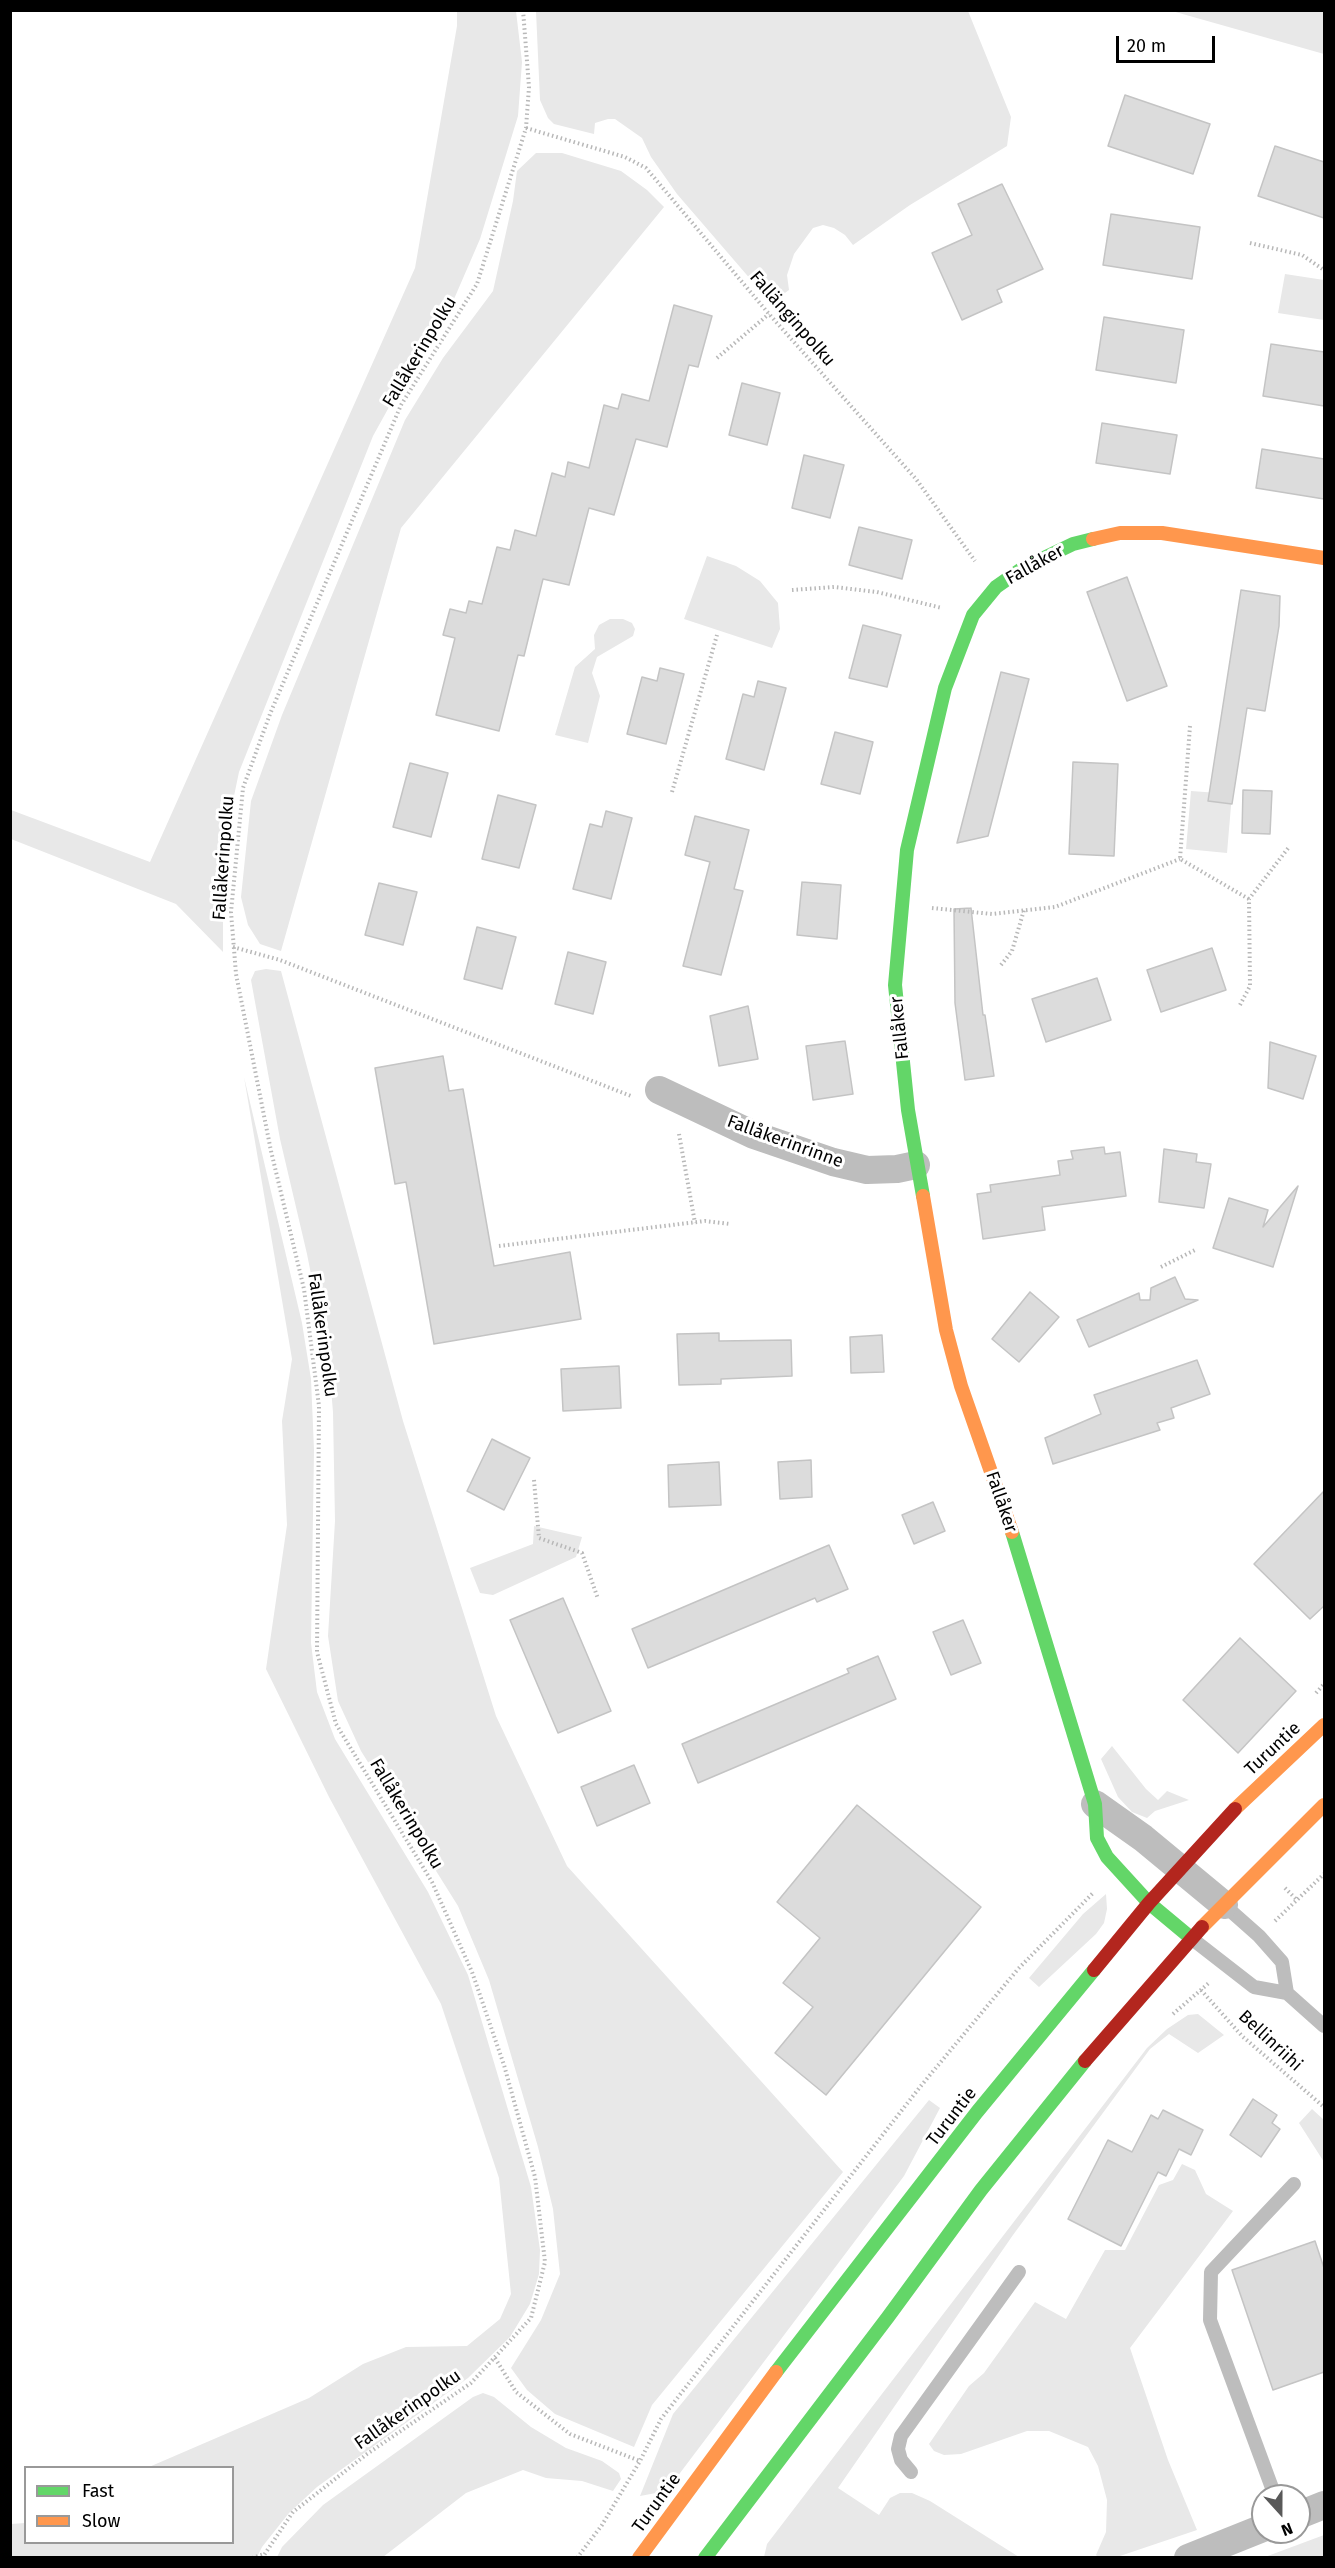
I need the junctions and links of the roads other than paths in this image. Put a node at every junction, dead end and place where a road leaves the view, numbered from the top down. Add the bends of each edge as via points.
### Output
1 (1324, 558) edge
2 (650, 1095) road end
3 (916, 1165) junction
4 (1324, 1725) edge
5 (1095, 1804) junction
6 (1324, 1805) edge
7 (1180, 1868) junction
8 (1149, 1903) junction
9 (1224, 1905) junction
10 (1191, 1938) junction
11 (1287, 1993) junction
12 (1321, 2017) edge
13 (1294, 2184) dead end
14 (1019, 2272) dead end
15 (911, 2472) dead end
16 (1271, 2484) edge
17 (1251, 2533) edge
18 (639, 2558) edge
19 (705, 2558) edge
20 (1188, 2558) edge

1 - 3 main road, Fallåker via 1162,533 1120,533 1073,544 1023,568 996,587 973,615 945,688 907,850 901,904 896,985
2 - 3 street, Fallåkerinrinne via 833,1162 867,1170
3 - 5 main road, Fallåker via 946,1330 1018,1549
4 - 7 main road, Turuntie via 1220,1823
5 - 7 street
5 - 8 main road, Fallåker via 1097,1838 1107,1857
6 - 9 main road
7 - 8 main road, Turuntie
7 - 9 street
8 - 10 main road, Fallåker
8 - 18 main road, Turuntie via 977,2112
9 - 10 main road
9 - 11 lane via 1260,1936 1282,1962
10 - 11 lane via 1254,1987
10 - 19 main road via 1087,2058 981,2190
11 - 12 lane
13 - 16 lane via 1211,2272 1210,2320
14 - 15 lane via 901,2436 901,2460
17 - 20 street

